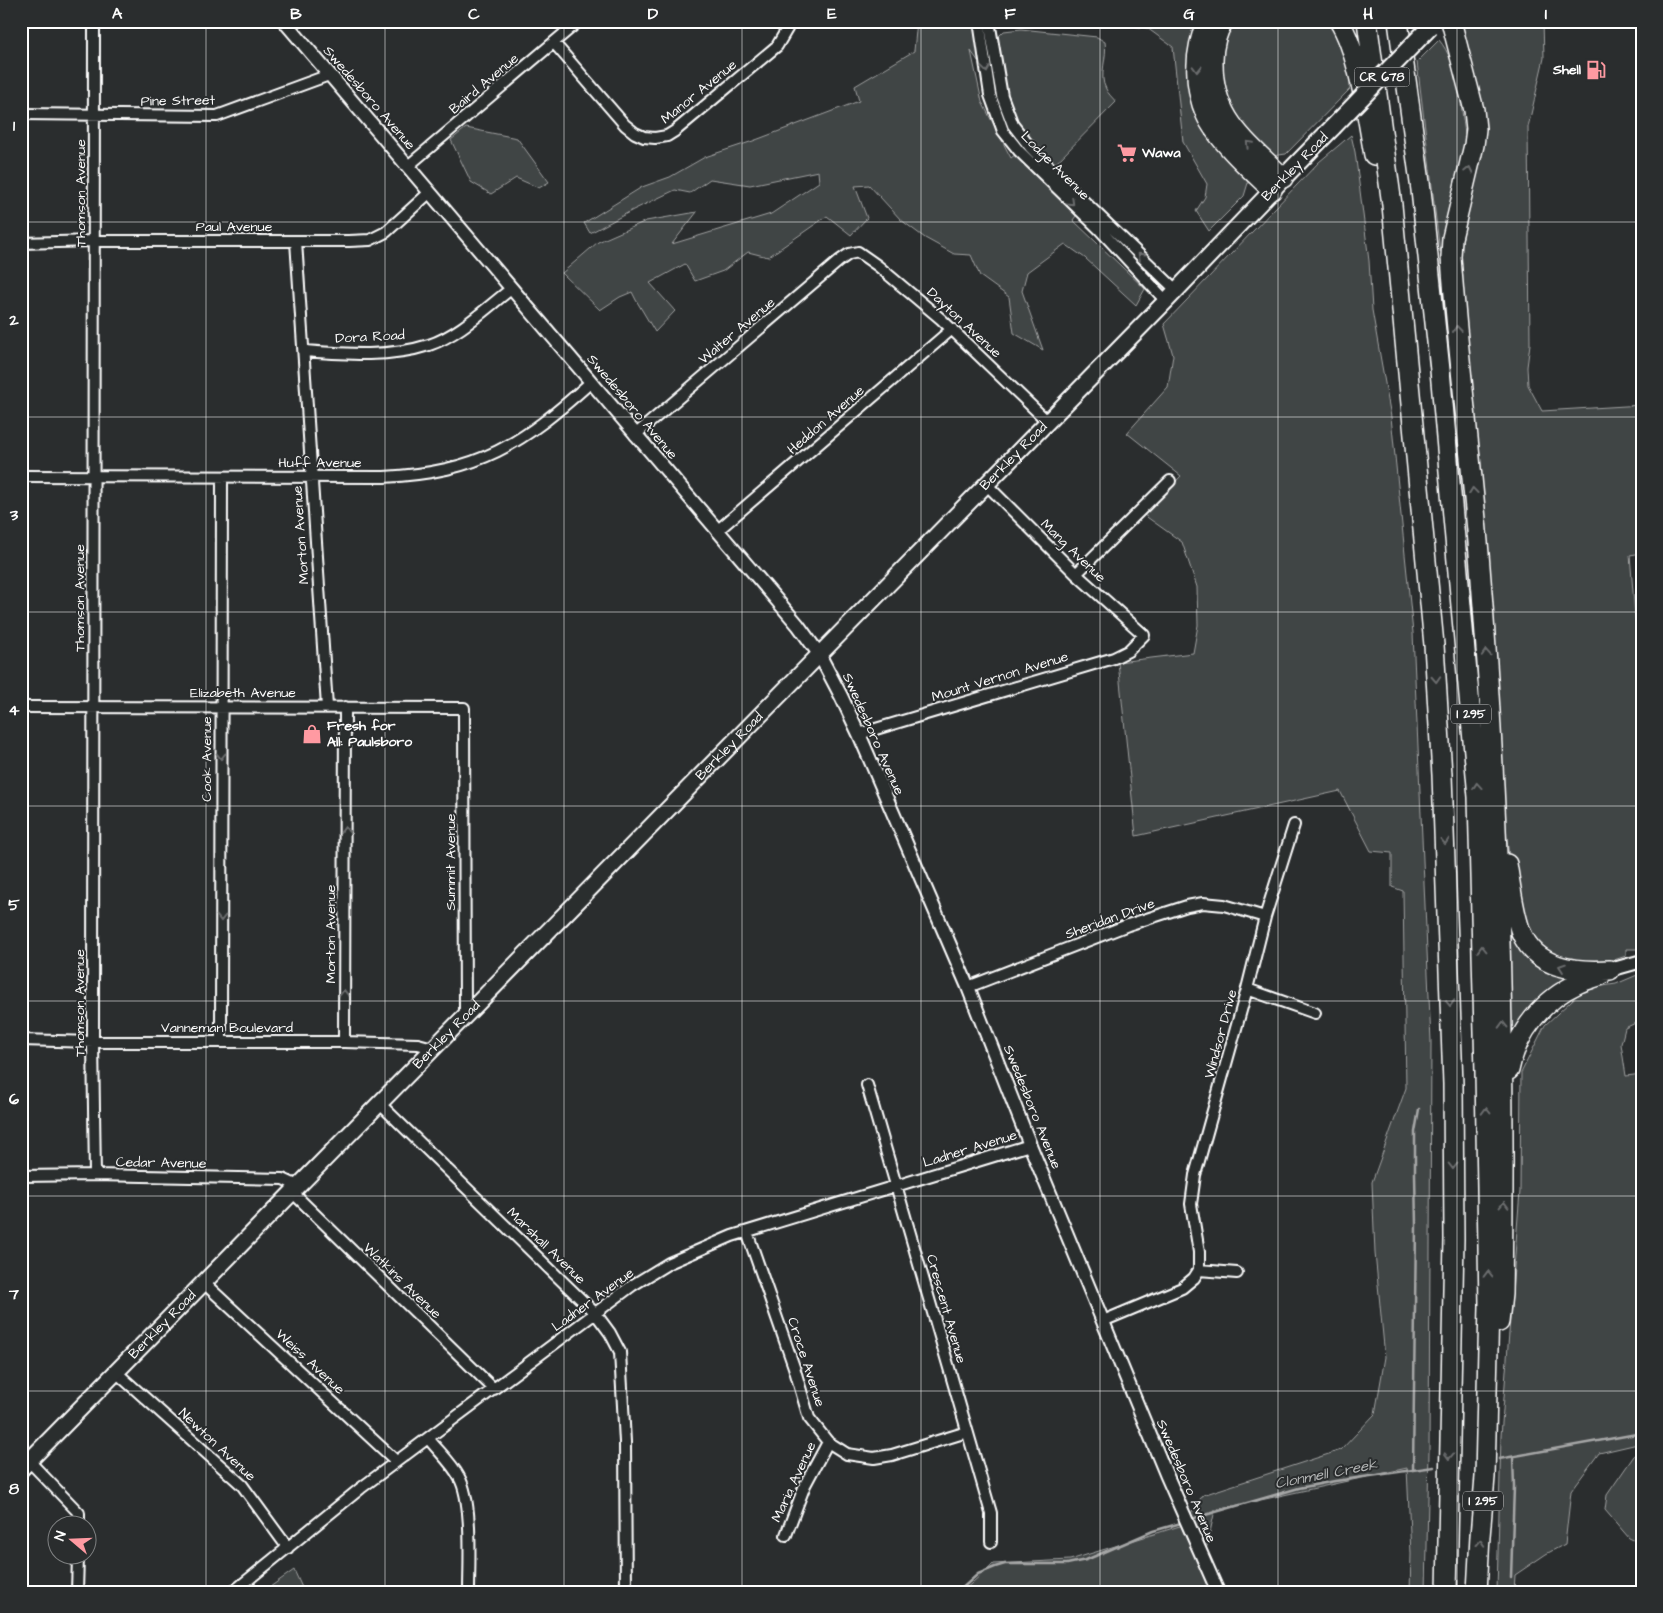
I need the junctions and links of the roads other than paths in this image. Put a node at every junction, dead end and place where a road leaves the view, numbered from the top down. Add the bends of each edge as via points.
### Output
1 (94, 21) edge
2 (284, 21) edge
3 (579, 21) edge
4 (789, 21) edge
5 (979, 21) edge
6 (989, 21) edge
7 (1207, 21) edge
8 (1224, 21) edge
9 (1339, 21) edge
10 (1367, 21) edge
11 (1398, 21) edge
12 (1451, 21) edge
13 (1432, 24) edge
14 (554, 42) junction
15 (329, 75) junction
16 (21, 114) edge
17 (94, 114) junction
18 (408, 166) junction
19 (1278, 184) junction
20 (429, 193) junction
21 (94, 240) junction
22 (296, 241) junction
23 (21, 243) edge
24 (858, 252) joint
25 (511, 289) junction
26 (1176, 290) junction
27 (1166, 301) junction
28 (952, 329) junction
29 (304, 351) junction
30 (591, 382) junction
31 (1046, 421) junction
32 (635, 435) junction
33 (21, 476) edge
34 (311, 476) junction
35 (93, 477) junction
36 (222, 477) junction
37 (1170, 480) dead end
38 (986, 484) junction
39 (717, 531) junction
40 (1076, 574) junction
41 (1144, 635) joint
42 (1434, 645) junction
43 (819, 654) junction
44 (21, 707) edge
45 (94, 707) junction
46 (221, 707) junction
47 (327, 707) junction
48 (345, 707) junction
49 (464, 708) joint
50 (859, 734) junction
51 (1496, 813) junction
52 (1294, 825) dead end
53 (1265, 917) junction
54 (1642, 961) edge
55 (1610, 970) junction
56 (968, 987) junction
57 (1248, 989) junction
58 (1315, 1013) dead end
59 (465, 1017) junction
60 (21, 1040) edge
61 (93, 1042) junction
62 (221, 1042) junction
63 (344, 1042) junction
64 (433, 1048) junction
65 (867, 1085) dead end
66 (1504, 1091) junction
67 (380, 1104) junction
68 (1030, 1145) junction
69 (95, 1175) junction
70 (21, 1176) edge
71 (895, 1186) junction
72 (295, 1189) junction
73 (747, 1232) junction
74 (1199, 1270) junction
75 (1237, 1273) dead end
76 (204, 1283) junction
77 (596, 1314) junction
78 (1103, 1321) junction
79 (116, 1372) junction
80 (494, 1390) junction
81 (1487, 1410) junction
82 (967, 1432) junction
83 (428, 1438) junction
84 (828, 1442) junction
85 (396, 1461) junction
86 (25, 1465) edge
87 (79, 1516) edge
88 (786, 1535) dead end
89 (992, 1542) dead end
90 (1447, 1543) junction
91 (288, 1548) junction
92 (78, 1566) edge
93 (77, 1592) edge
94 (233, 1592) edge
95 (469, 1592) edge
96 (626, 1592) edge
97 (1218, 1592) edge
98 (1441, 1592) edge
99 (1447, 1592) edge
100 (1477, 1592) edge

1 - 17 street, Thomson Avenue
2 - 15 street, Swedesboro Avenue
3 - 14 street, Baird Avenue
4 - 14 street, Manor Avenue via 777,46 675,131 655,138 644,137 624,125
5 -> 27 street, Lodge Avenue via 990,95 1003,131
26 -> 6 street, Lodge Avenue via 1016,131 1002,96
7 -> 19 highway via 1200,40 1197,74 1207,116 1219,135
19 -> 8 highway via 1221,108 1213,66 1215,42
9 - 42 highway via 1360,81 1380,191 1399,353 1422,623
10 - 42 highway, I 295 via 1392,205
81 -> 11 highway, I 295 via 1486,1072 1478,796 1440,370 1421,190
51 -> 12 highway via 1479,552 1451,257 1452,238 1476,128
13 - 19 main road, Berkley Road / CR 678, bridge
14 - 18 street, Baird Avenue
15 - 17 street, Pine Street via 217,116
15 - 18 street, Swedesboro Avenue
16 - 17 street, Pine Street
17 - 21 street, Thomson Avenue
18 - 20 street, Swedesboro Avenue
19 - 26 main road, Berkley Road / CR 678
20 - 22 street, Paul Avenue via 386,232 370,240
20 - 25 street, Swedesboro Avenue
21 - 22 street, Paul Avenue
21 - 23 street, Paul Avenue
21 - 35 street, Thomson Avenue
22 - 29 street, Morton Avenue
24 - 28 street, Dayton Avenue
24 - 32 street, Walter Avenue via 839,261
25 - 29 street, Dora Road via 450,335 430,345 400,352 340,354
25 - 30 street, Swedesboro Avenue
26 - 27 main road, Berkley Road / CR 678
27 - 31 main road, Berkley Road / CR 678
28 - 31 street, Dayton Avenue
28 - 39 street, Heddon Avenue
29 - 34 street, Morton Avenue
30 - 32 street, Swedesboro Avenue
30 - 34 street, Huff Avenue via 519,440 465,465 413,475
31 - 38 main road, Berkley Road / CR 678
32 - 39 street, Swedesboro Avenue
33 - 35 street, Huff Avenue
34 - 36 street, Huff Avenue
34 - 47 street, Morton Avenue
35 - 36 street, Huff Avenue
35 - 45 street, Thomson Avenue
36 - 46 street, Cook Avenue
37 - 40 street
38 - 40 street, Mang Avenue
38 - 43 main road, Berkley Road / CR 678
39 - 43 street, Swedesboro Avenue
40 - 41 street, Mang Avenue
41 - 50 street, Mount Vernon Avenue via 1128,651 1114,658
42 -> 90 highway, I 295 via 1446,860 1453,1084 1454,1239
43 - 50 street, Swedesboro Avenue
43 - 59 main road, Berkley Road / CR 678
44 - 45 street, Elizabeth Avenue
45 - 46 street, Elizabeth Avenue
45 - 61 street, Thomson Avenue
46 - 47 street, Elizabeth Avenue
46 -> 62 street, Cook Avenue
47 - 48 street, Elizabeth Avenue
48 - 49 street, Elizabeth Avenue
63 -> 48 street, Morton Avenue
49 - 59 street, Summit Avenue
50 - 56 street, Swedesboro Avenue
55 -> 51 highway via 1560,967 1538,956 1530,946 1518,917
66 -> 51 highway
52 - 53 street, Windsor Drive
53 - 56 street, Sheridan Drive via 1224,905 1203,903 1187,906 1128,925
53 - 57 street, Windsor Drive
54 - 55 street
55 - 66 highway via 1572,986 1540,1010 1522,1033 1511,1058
56 - 68 street, Swedesboro Avenue
57 - 58 street
57 - 74 street, Windsor Drive via 1193,1190 1191,1204
59 - 64 main road, Berkley Road / CR 678
60 - 61 street, Vanneman Boulevard
61 - 62 street, Vanneman Boulevard
61 - 69 street, Thomson Avenue
62 - 63 street, Vanneman Boulevard
63 - 64 street, Vanneman Boulevard via 418,1044
64 - 67 main road, Berkley Road / CR 678
65 - 71 street, Crescent Avenue
81 -> 66 highway via 1502,1294
67 - 72 main road, Berkley Road / CR 678
67 - 77 street, Marshall Avenue
68 - 71 street, Ladner Avenue
68 - 78 street, Swedesboro Avenue
69 - 70 street, Cedar Avenue
69 - 72 street, Cedar Avenue via 283,1179
71 - 73 street, Ladner Avenue
71 - 82 street, Crescent Avenue
72 - 76 main road, Berkley Road / CR 678
72 - 80 street, Watkins Avenue
73 - 77 street, Ladner Avenue via 669,1264 633,1285
73 - 84 street, Croce Avenue via 809,1418
74 - 75 street
74 - 78 street via 1182,1288
76 - 79 main road, Berkley Road / CR 678
76 - 85 street, Weiss Avenue
77 - 80 street, Ladner Avenue
77 - 96 street, Marshall Avenue via 620,1352 625,1442
78 - 97 street, Swedesboro Avenue
79 - 86 main road, Berkley Road / CR 678
79 - 91 street, Newton Avenue via 242,1485
80 - 83 street, Ladner Avenue
100 -> 81 highway, I 295
82 - 84 street, Croce Avenue via 874,1458 848,1454
82 - 89 street, Crescent Avenue via 991,1513
83 - 85 street, Ladner Avenue
83 - 95 street via 460,1478 466,1498
84 - 88 street, Maria Avenue via 805,1485
85 - 91 street, Ladner Avenue
86 - 87 street
90 - 98 highway
90 - 99 highway, I 295
91 - 94 street, Ladner Avenue
92 - 93 street

